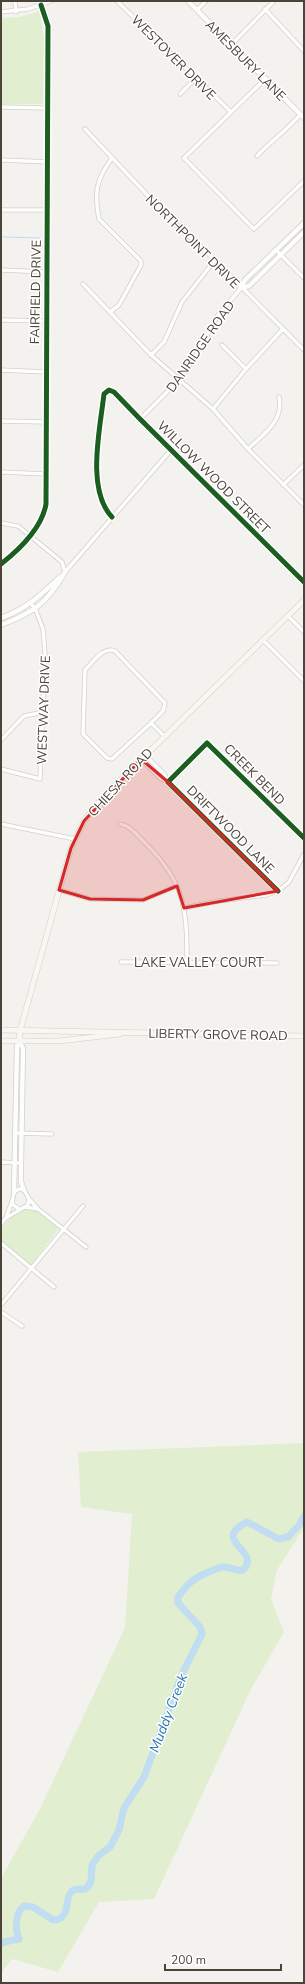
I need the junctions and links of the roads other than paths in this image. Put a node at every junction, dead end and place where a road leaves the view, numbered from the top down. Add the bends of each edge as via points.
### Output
1 (15, 1) edge
2 (51, 1) edge
3 (117, 1) edge
4 (188, 1) edge
5 (206, 1) edge
6 (274, 1) edge
7 (41, 5) junction
8 (265, 9) junction
9 (197, 10) junction
10 (1, 12) edge
11 (16, 12) junction
12 (231, 45) junction
13 (304, 51) edge
14 (196, 78) junction
15 (264, 80) junction
16 (180, 94) dead end
17 (1, 107) edge
18 (47, 108) junction
19 (231, 112) junction
20 (302, 117) edge
21 (85, 129) dead end
22 (257, 156) dead end
23 (112, 158) junction
24 (1, 160) edge
25 (49, 162) junction
26 (304, 181) edge
27 (1, 210) edge
28 (47, 210) junction
29 (304, 223) edge
30 (304, 232) edge
31 (276, 250) junction
32 (281, 255) junction
33 (215, 260) junction
34 (1, 270) edge
35 (46, 272) junction
36 (304, 278) edge
37 (83, 284) dead end
38 (241, 288) junction
39 (110, 312) junction
40 (1, 320) edge
41 (46, 321) junction
42 (282, 330) junction
43 (222, 345) dead end
44 (304, 350) edge
45 (152, 355) junction
46 (246, 369) junction
47 (1, 370) edge
48 (46, 372) junction
49 (179, 380) junction
50 (279, 397) dead end
51 (213, 409) junction
52 (140, 419) junction
53 (1, 421) edge
54 (46, 422) junction
55 (248, 449) junction
56 (171, 450) junction
57 (304, 465) edge
58 (1, 472) edge
59 (46, 474) junction
60 (284, 485) junction
61 (304, 505) edge
62 (112, 517) junction
63 (1, 523) edge
64 (30, 535) junction
65 (1, 564) edge
66 (65, 572) junction
67 (304, 582) edge
68 (304, 600) edge
69 (31, 604) junction
70 (35, 608) junction
71 (288, 616) junction
72 (1, 618) edge
73 (1, 625) edge
74 (304, 632) edge
75 (263, 640) junction
76 (304, 681) edge
77 (44, 712) junction
78 (151, 722) junction
79 (164, 736) junction
80 (1, 740) edge
81 (143, 757) junction
82 (1, 769) edge
83 (168, 782) junction
84 (1, 824) edge
85 (120, 824) dead end
86 (304, 838) edge
87 (75, 839) junction
88 (304, 854) edge
89 (177, 886) junction
90 (59, 890) junction
91 (278, 891) junction
92 (184, 908) junction
93 (121, 962) dead end
94 (187, 962) junction
95 (277, 963) dead end
96 (1, 1030) edge
97 (20, 1031) junction
98 (132, 1033) junction
99 (304, 1036) edge
100 (1, 1041) edge
101 (19, 1041) junction
102 (15, 1133) junction
103 (21, 1134) junction
104 (52, 1134) dead end
105 (1, 1162) edge
106 (15, 1163) junction
107 (21, 1163) junction
108 (24, 1190) junction
109 (14, 1192) junction
110 (29, 1199) junction
111 (12, 1201) junction
112 (83, 1206) dead end
113 (26, 1207) junction
114 (19, 1209) junction
115 (38, 1209) junction
116 (6, 1218) junction
117 (1, 1224) edge
118 (63, 1228) junction
119 (1, 1243) edge
120 (86, 1247) dead end
121 (31, 1268) junction
122 (54, 1286) dead end
123 (1, 1305) edge
124 (1, 1312) edge
125 (22, 1326) dead end

1 - 11 street
2 - 7 street
3 - 14 street, WESTOVER DRIVE
4 - 9 street, AMESBURY LANE
5 - 9 street
6 - 8 street
7 - 11 street
7 - 18 street, FAIRFIELD DRIVE via 48,26
8 - 12 street
8 - 13 street
9 - 12 street, AMESBURY LANE
10 - 11 street
12 - 15 street, AMESBURY LANE
14 - 16 street
14 - 19 street, WESTOVER DRIVE
15 - 19 street
15 - 20 street, AMESBURY LANE
17 - 18 street
18 - 25 street, FAIRFIELD DRIVE
19 - 26 street via 184,158 254,229
20 - 22 street via 271,141
21 - 23 street, NORTHPOINT DRIVE
23 - 33 street, NORTHPOINT DRIVE via 167,216
23 - 39 street via 97,185 99,219 141,261 141,265 119,305
24 - 25 street
25 - 28 street, FAIRFIELD DRIVE
27 - 28 street
28 - 35 street, FAIRFIELD DRIVE
29 - 31 street, DANRIDGE ROAD
30 - 32 street, DANRIDGE ROAD
31 - 32 street
31 - 38 street, DANRIDGE ROAD via 245,280
32 - 36 street
32 - 38 street, DANRIDGE ROAD via 249,286
33 - 38 street, NORTHPOINT DRIVE
33 - 45 street via 182,302 164,342
34 - 35 street
35 - 41 street, FAIRFIELD DRIVE
37 - 39 street
38 - 42 street, NORTHPOINT DRIVE
38 - 49 street, DANRIDGE ROAD via 218,314
39 - 45 street
40 - 41 street
41 - 48 street, FAIRFIELD DRIVE
42 - 44 street, NORTHPOINT DRIVE
42 - 46 street
43 - 46 street
45 - 49 street
46 - 51 street
47 - 48 street
48 - 54 street, FAIRFIELD DRIVE
49 - 51 street
49 - 52 street, DANRIDGE ROAD
50 - 55 street via 281,407 272,427
51 - 55 street
52 - 56 street, WILLOW WOOD STREET
52 - 62 street, WILLOW WOOD STREET via 114,392 109,390 104,394 99,424 97,484 102,502
53 - 54 street
54 - 59 street, FAIRFIELD DRIVE
55 - 60 street
56 - 62 street
56 - 67 street, WILLOW WOOD STREET
57 - 60 street
58 - 59 street
59 - 64 street, FAIRFIELD DRIVE via 44,515
60 - 61 street
62 - 66 street
63 - 64 street via 18,526
64 - 65 street, FAIRFIELD DRIVE
64 - 66 street via 62,562
66 - 69 street
66 - 70 street via 52,594
68 - 71 main road, CHIESA ROAD
69 - 70 street, WESTWAY DRIVE
69 - 72 street
70 - 73 street via 18,619
70 - 77 street, WESTWAY DRIVE via 43,629 46,654
71 - 74 street
71 - 75 main road, CHIESA ROAD
75 - 76 street
75 - 79 main road, CHIESA ROAD
77 - 80 street via 24,716
77 - 82 street, WESTWAY DRIVE via 40,779
78 - 78 street via 163,711 165,703 115,651 105,650 85,670 83,734 107,758 112,759
78 - 79 street
79 - 81 main road, CHIESA ROAD
81 - 83 street, DRIFTWOOD LANE via 165,775
81 - 87 main road, CHIESA ROAD via 94,807
83 - 86 street, CREEK BEND via 208,743
83 - 91 street, DRIFTWOOD LANE
84 - 87 street
85 - 89 street via 130,828 161,858
87 - 90 main road, CHIESA ROAD via 70,848
88 - 91 street via 289,882
89 - 90 street via 143,900 90,899
89 - 92 street
90 - 97 main road, CHIESA ROAD
91 - 92 street
92 - 94 street
93 - 94 street, LAKE VALLEY COURT
94 - 95 street, LAKE VALLEY COURT
96 - 97 main road, LIBERTY GROVE ROAD
97 - 98 main road, LIBERTY GROVE ROAD
97 - 101 main road, CHIESA ROAD
98 - 99 main road, LIBERTY GROVE ROAD
98 - 101 main road, LIBERTY GROVE ROAD via 59,1041
100 - 101 main road, LIBERTY GROVE ROAD
101 - 102 street
101 - 103 street via 23,1048
102 - 103 street
102 - 106 street
103 - 104 street
103 - 107 street
105 - 106 street
106 - 107 street
106 - 109 street
107 - 108 street via 21,1182
108 - 109 street
108 - 110 street
109 - 111 street
110 - 113 street
110 - 115 street
111 - 114 street
111 - 116 street
112 - 118 street
113 - 114 street
113 - 115 street
114 - 116 street
115 - 118 street
116 - 117 street
118 - 120 street
118 - 121 street
119 - 121 street
121 - 122 street
121 - 123 street
124 - 125 street

